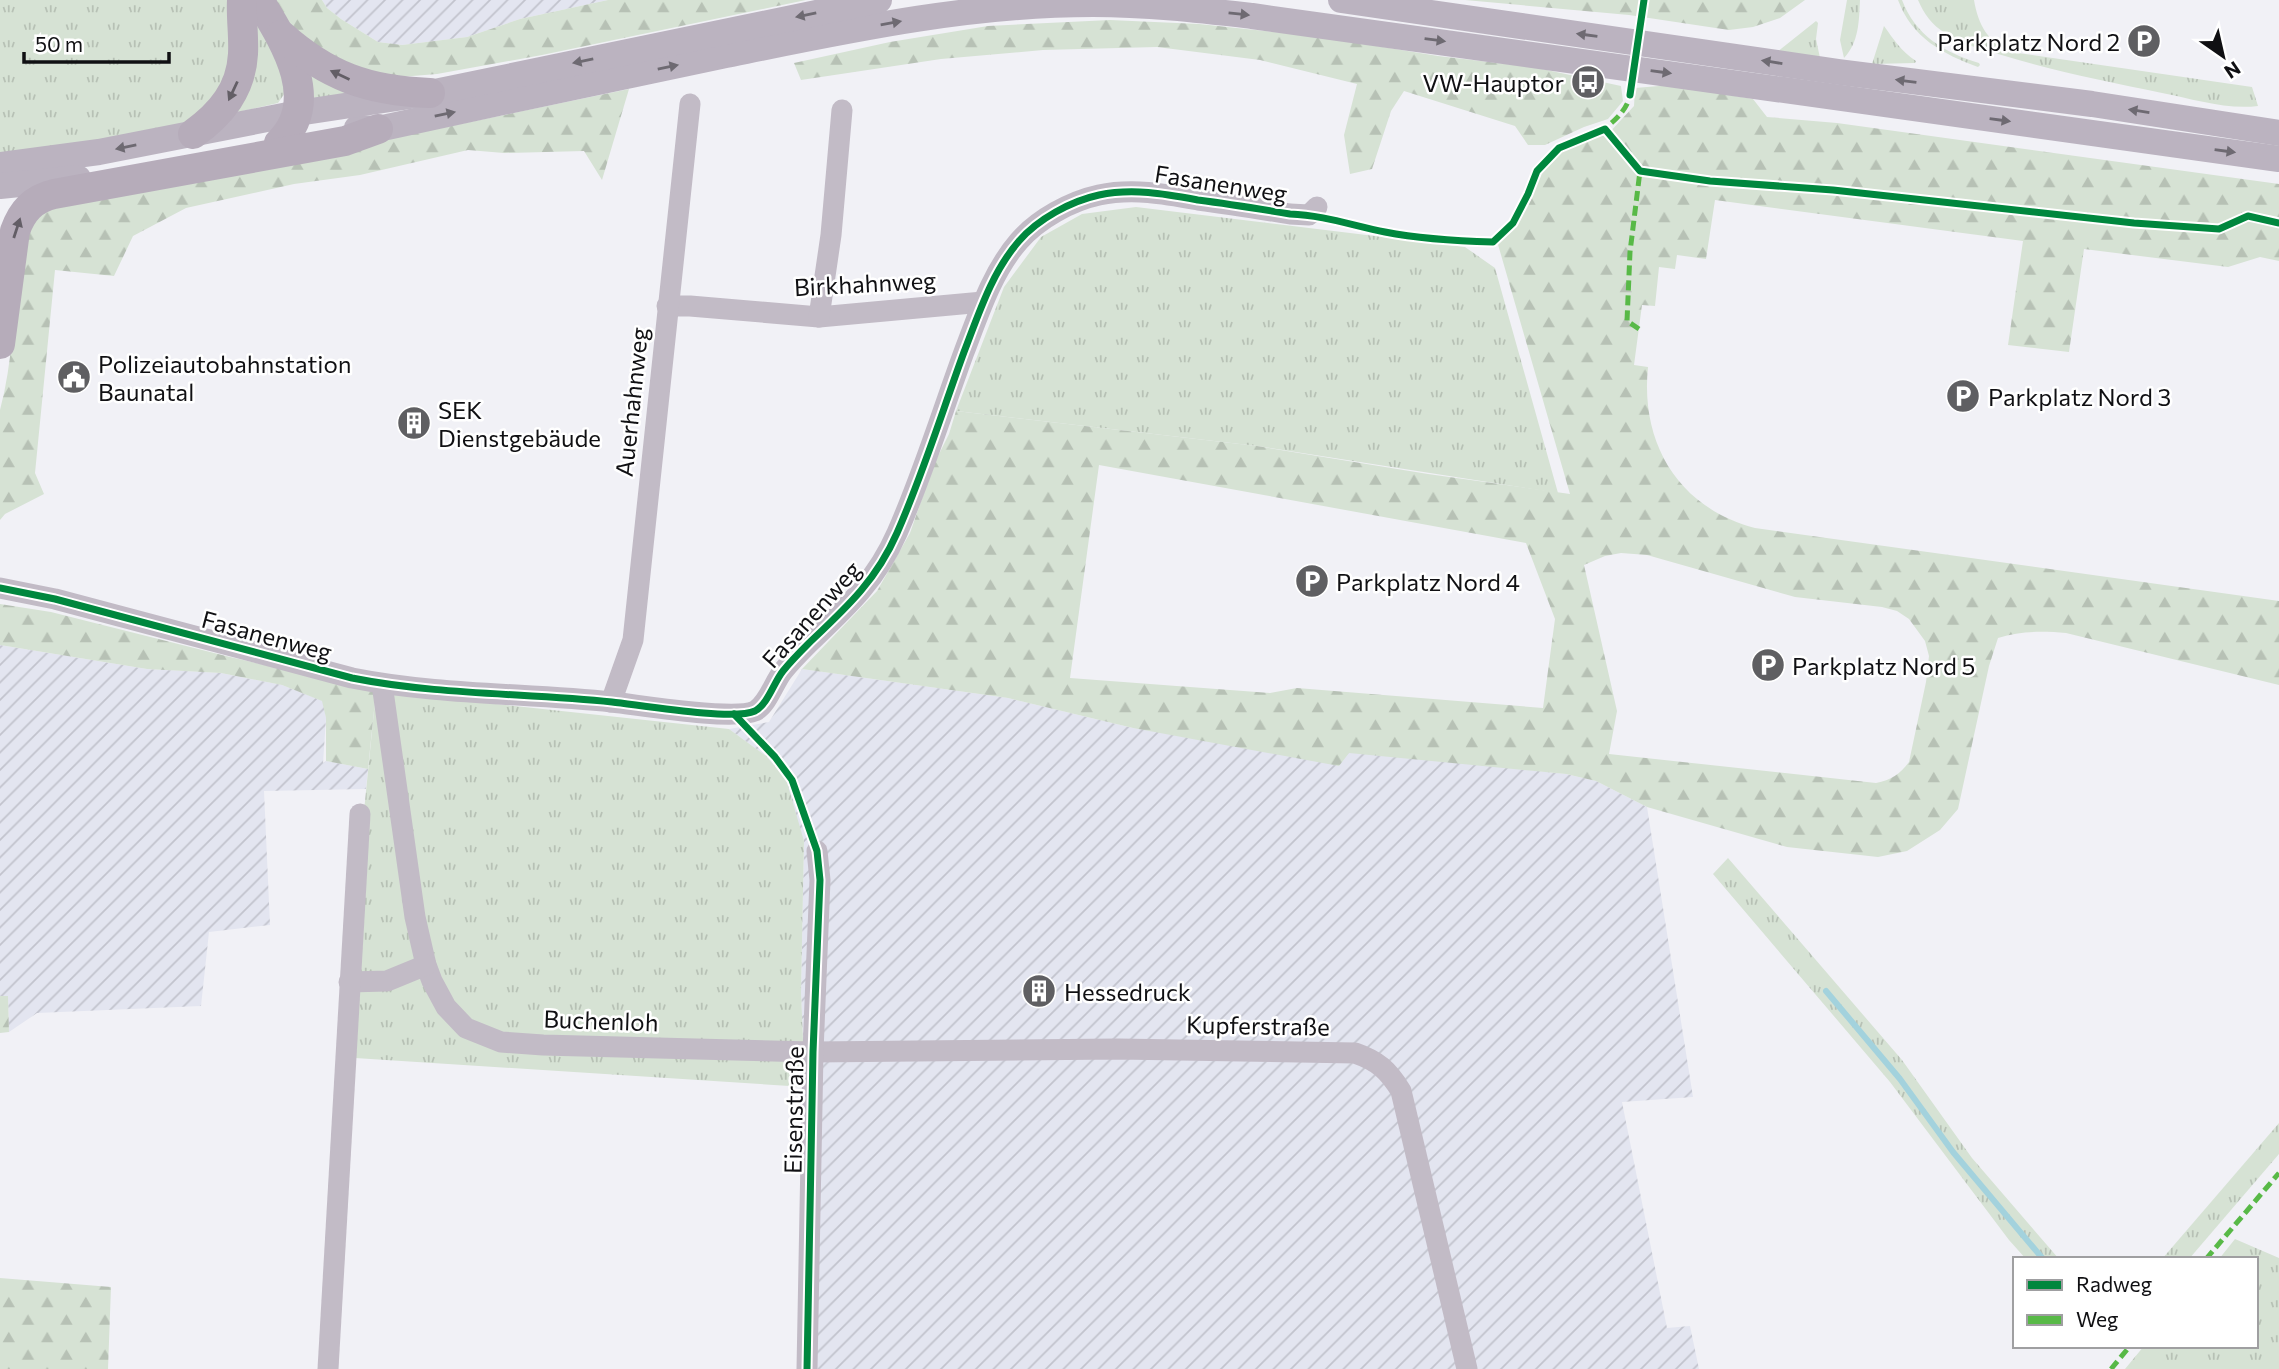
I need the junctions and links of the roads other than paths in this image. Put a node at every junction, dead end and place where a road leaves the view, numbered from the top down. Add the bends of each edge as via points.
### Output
1 (242, 0) edge
2 (260, 0) edge
3 (878, 0) edge
4 (1341, 0) edge
5 (281, 35) junction
6 (430, 93) junction
7 (690, 104) dead end
8 (842, 110) dead end
9 (298, 113) junction
10 (378, 129) junction
11 (2279, 133) edge
12 (193, 134) junction
13 (279, 143) junction
14 (2279, 159) edge
15 (0, 165) edge
16 (0, 186) edge
17 (1317, 207) dead end
18 (983, 302) junction
19 (667, 306) junction
20 (819, 317) junction
21 (0, 344) edge
22 (0, 588) edge
23 (382, 684) junction
24 (611, 702) junction
25 (360, 814) dead end
26 (817, 852) dead end
27 (426, 965) junction
28 (349, 982) junction
29 (813, 1052) junction
30 (328, 1369) edge
31 (807, 1369) edge
32 (1467, 1369) edge

1 -> 12 highway via 243,56 238,81 221,112
2 - 5 highway
3 -> 6 main road
11 -> 4 main road
6 -> 5 highway via 376,88 349,80 324,68
5 - 9 highway via 299,92
6 - 9 main road
7 - 19 street, Auerhahnweg
8 - 20 street
9 - 12 main road
9 - 13 highway
10 - 13 main road
10 -> 14 main road via 933,15 1093,4 1171,7 1491,47
21 -> 10 highway via 15,231 33,202 54,194 345,141
12 -> 15 main road
13 - 16 main road via 120,172
17 - 18 street, Fasanenweg via 1309,215 1290,214 1140,191 1099,195 1067,206 1020,239 1000,266
18 - 20 street, Birkhahnweg
18 - 24 street, Fasanenweg via 897,534 883,560 859,595 797,654 764,702 755,711 734,714
19 - 20 street, Birkhahnweg
19 - 24 street, Auerhahnweg via 633,640
22 - 23 street, Fasanenweg
23 - 24 street, Fasanenweg
23 - 27 street, Buchenloh
25 - 28 street
26 - 29 street, Eisenstraße via 820,880
27 - 28 street via 387,981
27 - 29 street, Buchenloh via 446,1007 466,1028 501,1042
28 - 30 street
29 - 31 street, Eisenstraße
29 - 32 street, Kupferstraße via 1132,1049 1355,1053 1374,1060 1401,1091

